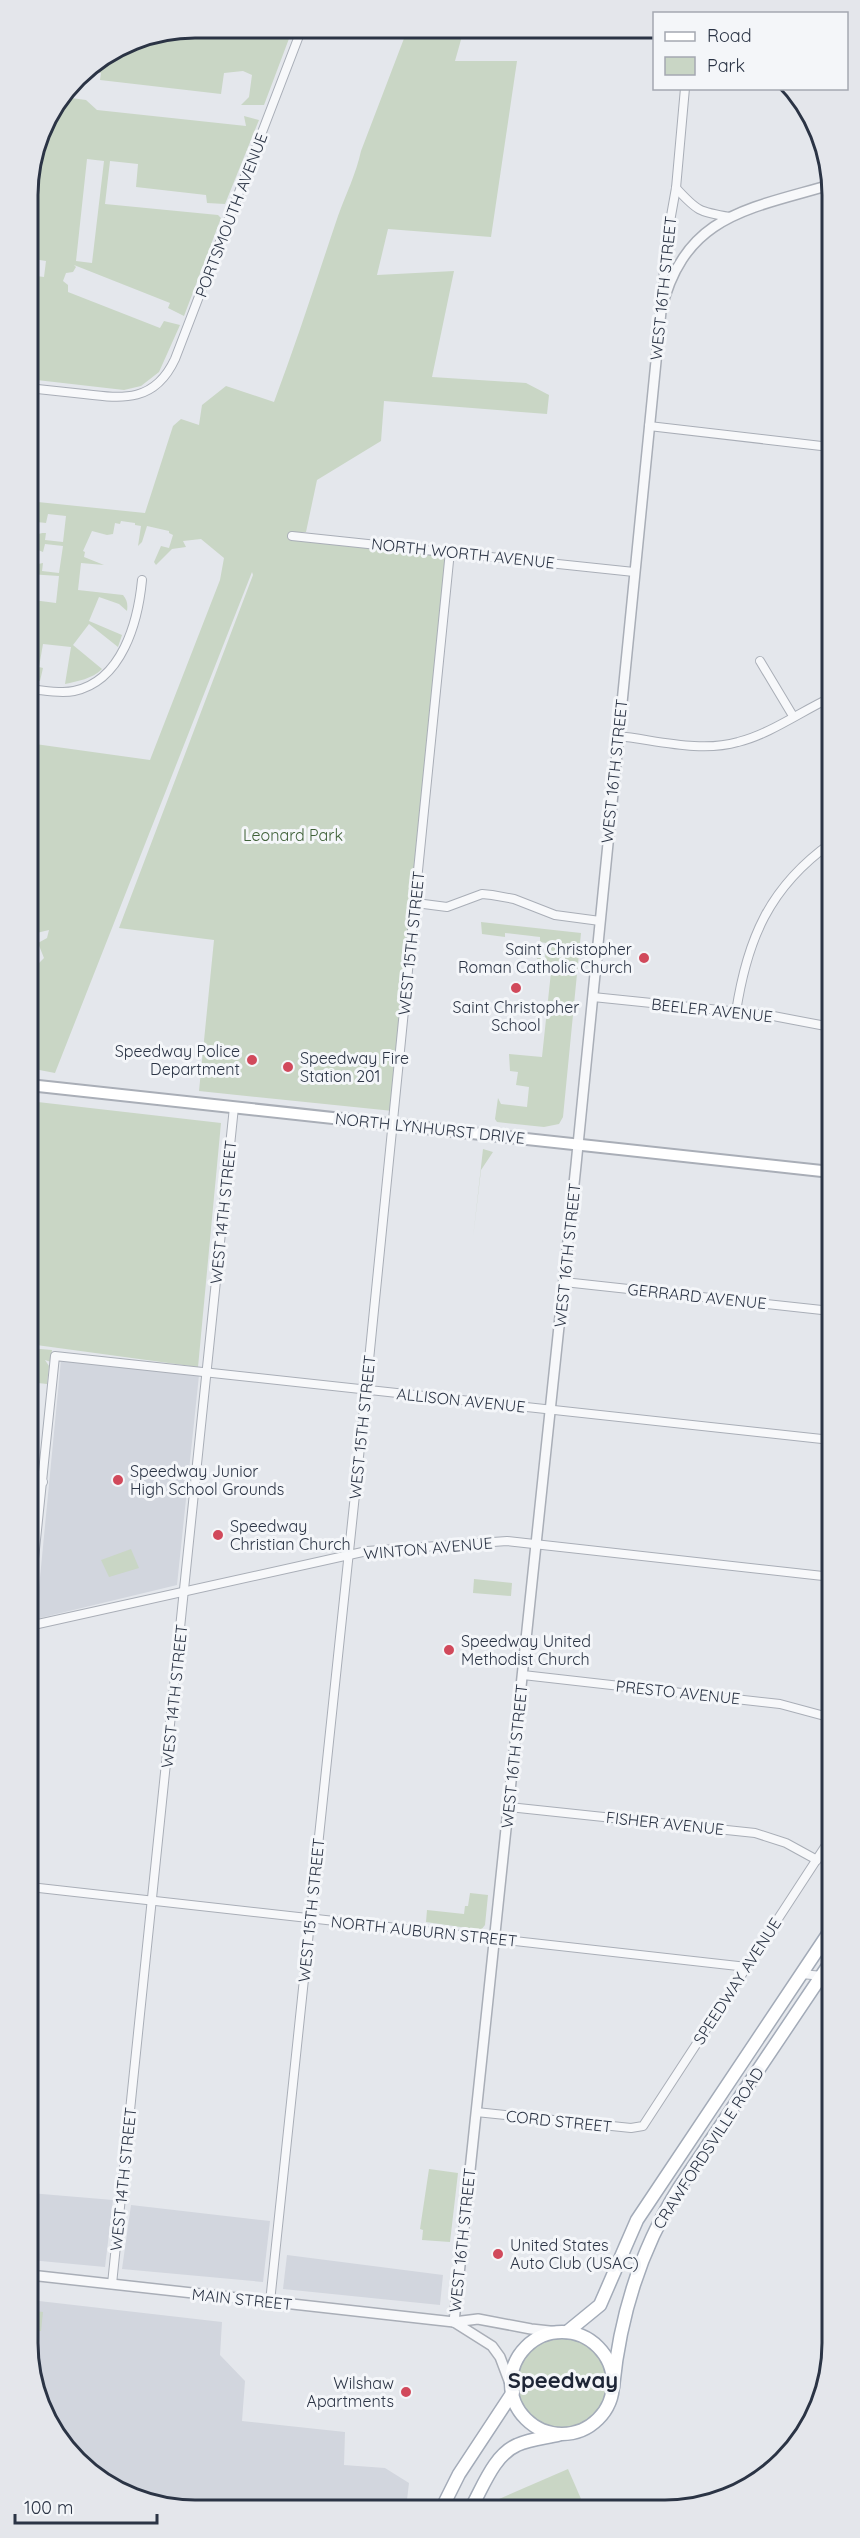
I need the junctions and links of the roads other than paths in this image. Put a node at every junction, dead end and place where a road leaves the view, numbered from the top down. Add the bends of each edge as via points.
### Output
1 (298, 38) edge
2 (685, 90) edge
3 (676, 188) junction
4 (822, 188) edge
5 (730, 217) junction
6 (663, 299) junction
7 (38, 389) edge
8 (649, 426) junction
9 (822, 446) edge
10 (292, 536) dead end
11 (450, 551) junction
12 (634, 572) junction
13 (142, 580) dead end
14 (760, 661) dead end
15 (38, 689) edge
16 (822, 702) edge
17 (792, 716) junction
18 (618, 736) junction
19 (822, 851) edge
20 (416, 903) junction
21 (600, 921) junction
22 (593, 997) junction
23 (735, 1012) junction
24 (822, 1025) edge
25 (38, 1086) edge
26 (234, 1107) junction
27 (392, 1124) junction
28 (578, 1144) junction
29 (822, 1171) edge
30 (564, 1282) junction
31 (822, 1310) edge
32 (207, 1373) junction
33 (366, 1390) junction
34 (550, 1409) junction
35 (822, 1439) edge
36 (37, 1481) edge
37 (43, 1482) junction
38 (37, 1532) edge
39 (536, 1543) junction
40 (349, 1555) junction
41 (822, 1577) edge
42 (184, 1591) junction
43 (37, 1624) edge
44 (523, 1675) junction
45 (822, 1715) edge
46 (509, 1807) junction
47 (822, 1851) edge
48 (816, 1860) junction
49 (37, 1888) edge
50 (152, 1901) junction
51 (310, 1919) junction
52 (495, 1939) junction
53 (822, 1943) edge
54 (747, 1967) junction
55 (801, 1974) junction
56 (822, 1976) edge
57 (822, 1983) edge
58 (476, 2112) junction
59 (643, 2126) joint
60 (37, 2276) edge
61 (112, 2284) junction
62 (270, 2302) junction
63 (454, 2322) junction
64 (563, 2332) junction
65 (613, 2387) junction
66 (512, 2390) junction
67 (572, 2432) junction
68 (446, 2500) edge
69 (476, 2500) edge

1 - 7 street, PORTSMOUTH AVENUE via 175,359 164,378 145,392 117,398
2 - 3 street, WEST 16TH STREET
3 - 5 street, WEST 16TH STREET via 695,208
3 - 6 street, WEST 16TH STREET via 664,255
4 - 5 street
5 - 6 street via 710,228 688,249 675,268
6 - 8 street, WEST 16TH STREET
8 - 9 street
8 - 12 street, WEST 16TH STREET
10 - 11 street, NORTH WORTH AVENUE
11 - 12 street, NORTH WORTH AVENUE
11 - 20 street, WEST 15TH STREET
12 - 18 street, WEST 16TH STREET
13 - 15 street via 135,622 115,666 99,682 74,691
14 - 17 street
16 - 17 street
17 - 18 street via 752,738 721,746
18 - 21 street, WEST 16TH STREET
19 - 23 street via 794,875 761,922 745,960
20 - 21 street via 447,907 482,894 513,898 555,915
20 - 27 street, WEST 15TH STREET
21 - 22 street, WEST 16TH STREET
22 - 23 street, BEELER AVENUE
22 - 28 street, WEST 16TH STREET
23 - 24 street, BEELER AVENUE
25 - 26 main road, NORTH LYNHURST DRIVE
26 - 27 main road, NORTH LYNHURST DRIVE
26 - 32 street, WEST 14TH STREET
27 - 28 main road, NORTH LYNHURST DRIVE
27 - 33 street, WEST 15TH STREET
28 - 29 main road, NORTH LYNHURST DRIVE
28 - 30 street, WEST 16TH STREET
30 - 31 street, GERRARD AVENUE
30 - 34 street, WEST 16TH STREET
32 - 33 street, ALLISON AVENUE
32 - 37 street, ALLISON AVENUE via 55,1356
32 - 42 street, WEST 14TH STREET
33 - 34 street, ALLISON AVENUE
33 - 40 street, WEST 15TH STREET
34 - 35 street, ALLISON AVENUE
34 - 39 street, WEST 16TH STREET
36 - 37 street
37 - 38 street
39 - 40 street, WINTON AVENUE via 507,1541
39 - 41 street, WINTON AVENUE
39 - 44 street, WEST 16TH STREET
40 - 42 street, WINTON AVENUE
40 - 51 street, WEST 15TH STREET
42 - 43 street, WINTON AVENUE
42 - 50 street, WEST 14TH STREET
44 - 45 street, PRESTO AVENUE via 780,1704
44 - 46 street, WEST 16TH STREET
46 - 48 street, FISHER AVENUE via 755,1833 786,1843
46 - 52 street, WEST 16TH STREET
47 - 48 street, SPEEDWAY AVENUE
48 - 54 street, SPEEDWAY AVENUE
49 - 50 street, NORTH AUBURN STREET
50 - 51 street, NORTH AUBURN STREET
50 - 61 street, WEST 14TH STREET
51 - 52 street, NORTH AUBURN STREET
51 - 62 street, WEST 15TH STREET
52 - 54 street, NORTH AUBURN STREET
52 - 58 street, WEST 16TH STREET
53 - 55 main road, CRAWFORDSVILLE ROAD
54 - 59 street, SPEEDWAY AVENUE
55 - 56 street
55 - 64 main road, CRAWFORDSVILLE ROAD via 637,2220 600,2305
57 - 65 main road, CRAWFORDSVILLE ROAD via 685,2179 656,2228 624,2312
58 - 59 street, CORD STREET
58 - 63 street, WEST 16TH STREET
60 - 61 street, MAIN STREET
61 - 62 street, MAIN STREET
62 - 63 street, MAIN STREET
63 - 64 street, MAIN STREET via 477,2319
63 - 66 street, MAIN STREET via 492,2346
64 - 65 main road via 583,2336 600,2349 610,2367
64 - 66 main road via 537,2339 521,2353 514,2366
65 - 67 main road via 609,2402 597,2419
66 - 67 main road via 521,2411 537,2426 550,2432
66 - 68 main road
67 - 69 main road via 509,2450 496,2464

